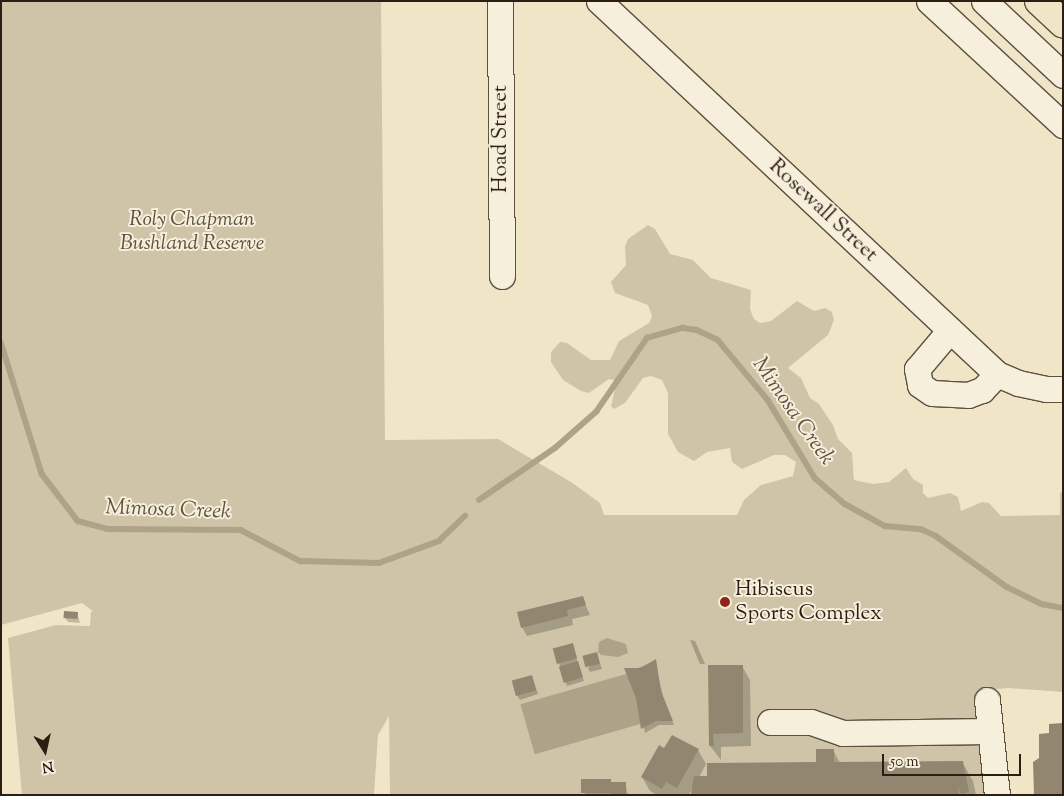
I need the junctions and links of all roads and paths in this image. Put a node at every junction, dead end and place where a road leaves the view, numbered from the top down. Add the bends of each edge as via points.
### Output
1 (500, 1) edge
2 (599, 1) edge
3 (929, 1) edge
4 (984, 1) edge
5 (1039, 1) edge
6 (1063, 23) edge
7 (1063, 75) edge
8 (1063, 126) edge
9 (502, 276) dead end
10 (950, 330) junction
11 (997, 374) junction
12 (1063, 388) edge
13 (987, 700) dead end
14 (770, 722) dead end
15 (990, 731) junction
16 (997, 795) edge

1 - 9 street, Hoad Street
2 - 10 street, Rosewall Street
3 - 8 street
4 - 7 street
5 - 6 highway
10 - 11 street, Rosewall Street
10 - 11 street via 917,368 920,385 932,392 968,395 982,390
11 - 12 street, Rosewall Street via 1046,389
13 - 15 street
14 - 15 street via 811,722 843,733
15 - 16 street

